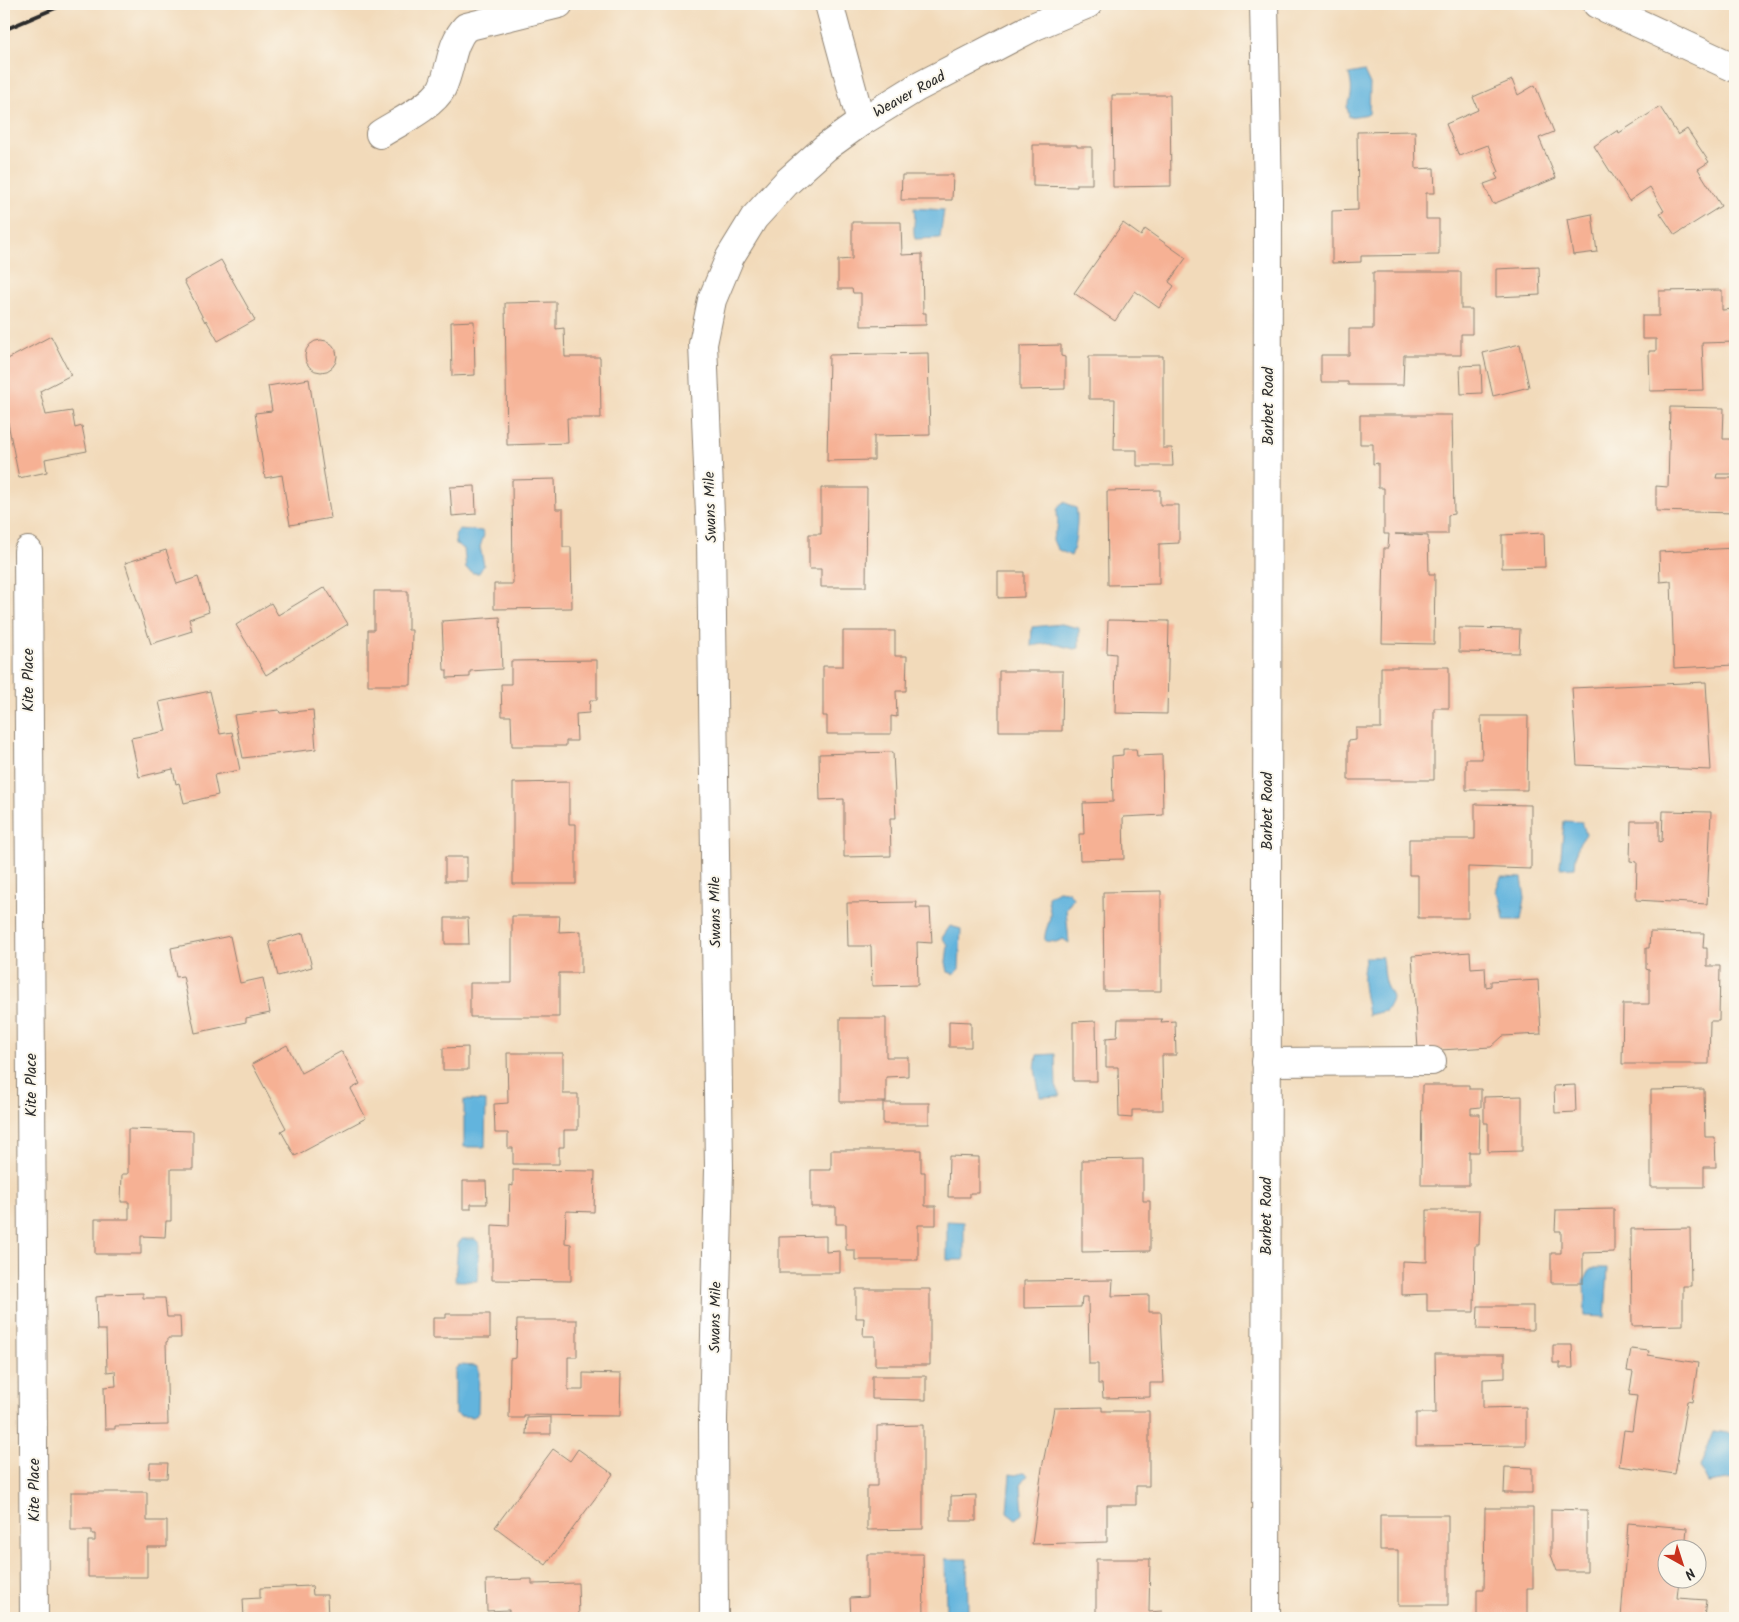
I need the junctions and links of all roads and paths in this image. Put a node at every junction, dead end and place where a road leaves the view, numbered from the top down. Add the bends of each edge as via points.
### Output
1 (559, 4) edge
2 (829, 4) edge
3 (1088, 4) edge
4 (1264, 4) edge
5 (1597, 4) edge
6 (1735, 68) edge
7 (861, 122) junction
8 (380, 134) dead end
9 (754, 218) joint
10 (28, 551) dead end
11 (1432, 1061) dead end
12 (1266, 1062) junction
13 (34, 1618) edge
14 (714, 1618) edge
15 (1266, 1618) edge

1 - 8 street via 466,27 457,37 442,89 431,102
2 - 7 street
3 - 7 street, Weaver Road via 1035,26 916,88
4 - 12 street, Barbet Road via 1268,196
5 - 6 street
7 - 9 street, Weaver Road via 825,148
9 - 14 street, Swans Mile via 730,257 712,300 703,344 711,539 719,1169 712,1419
10 - 13 street, Kite Place
11 - 12 street
12 - 15 street, Barbet Road

